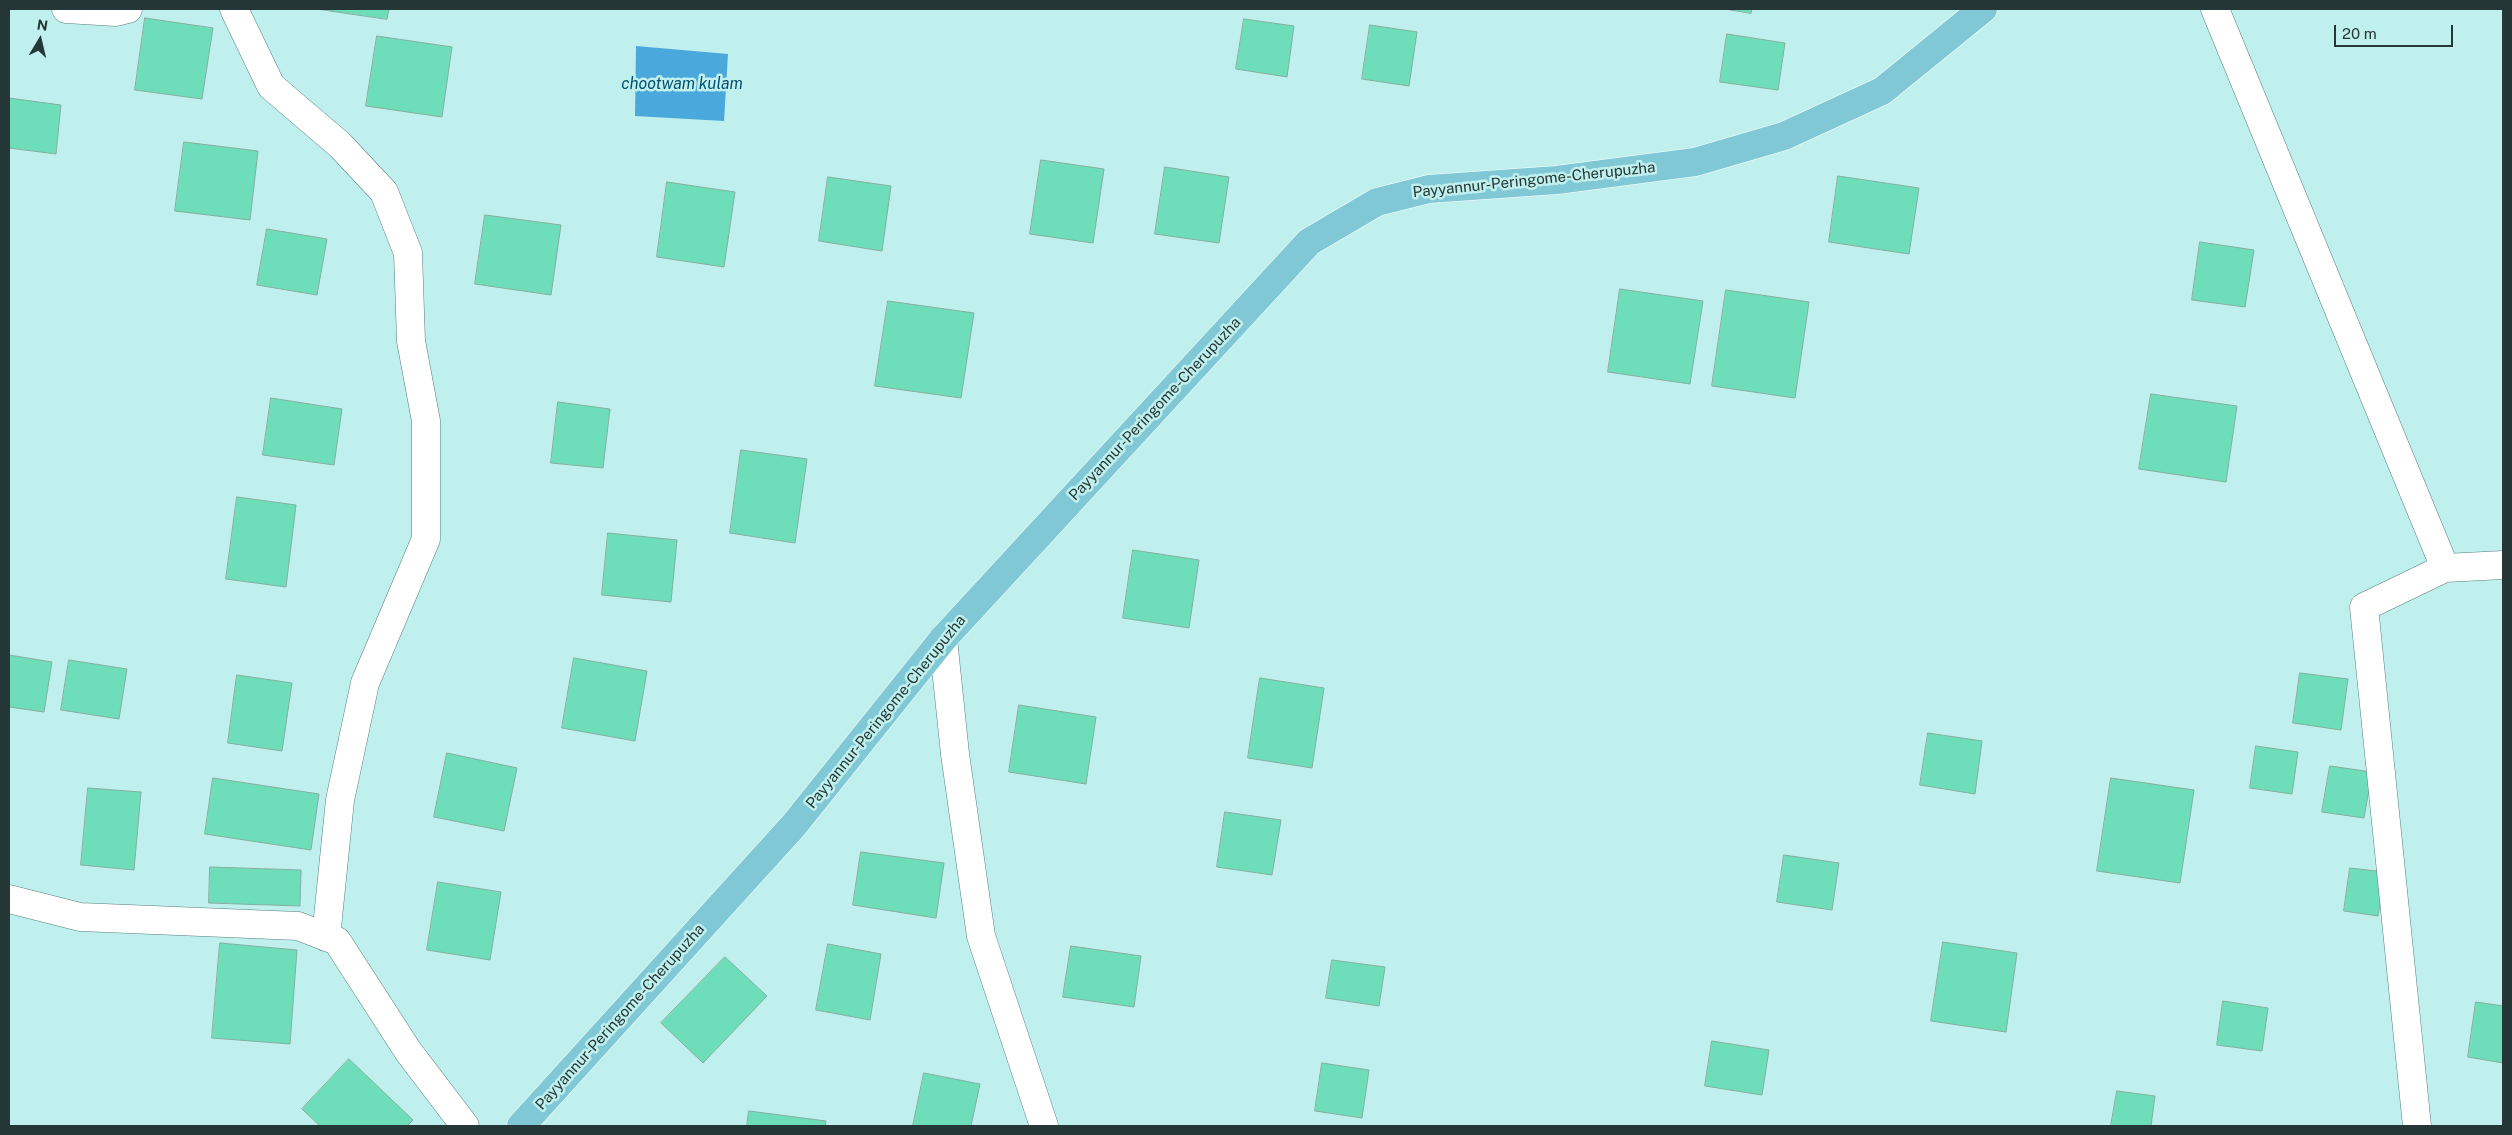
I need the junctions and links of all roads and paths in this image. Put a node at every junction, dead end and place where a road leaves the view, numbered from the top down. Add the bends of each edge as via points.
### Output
1 (66, 9) edge
2 (128, 9) edge
3 (234, 9) edge
4 (1982, 9) edge
5 (2215, 9) edge
6 (2503, 565) edge
7 (2445, 568) junction
8 (943, 639) junction
9 (9, 899) edge
10 (326, 937) junction
11 (465, 1126) edge
12 (521, 1126) edge
13 (1044, 1126) edge
14 (2418, 1126) edge

1 - 2 street via 116,12
3 - 10 street via 271,86 340,146 384,192 408,253 411,341 426,421 426,539 364,683 340,800
4 - 8 main road, Payyannur-Peringome-Cherupuzha via 1882,91 1784,136 1695,162 1557,180 1429,190 1377,202 1309,242
5 - 7 street
6 - 7 street
7 - 14 street via 2364,607
8 - 12 main road, Payyannur-Peringome-Cherupuzha via 794,825
8 - 13 street via 955,754 982,936
9 - 10 street via 80,917 298,926
10 - 11 street via 337,941 408,1051

